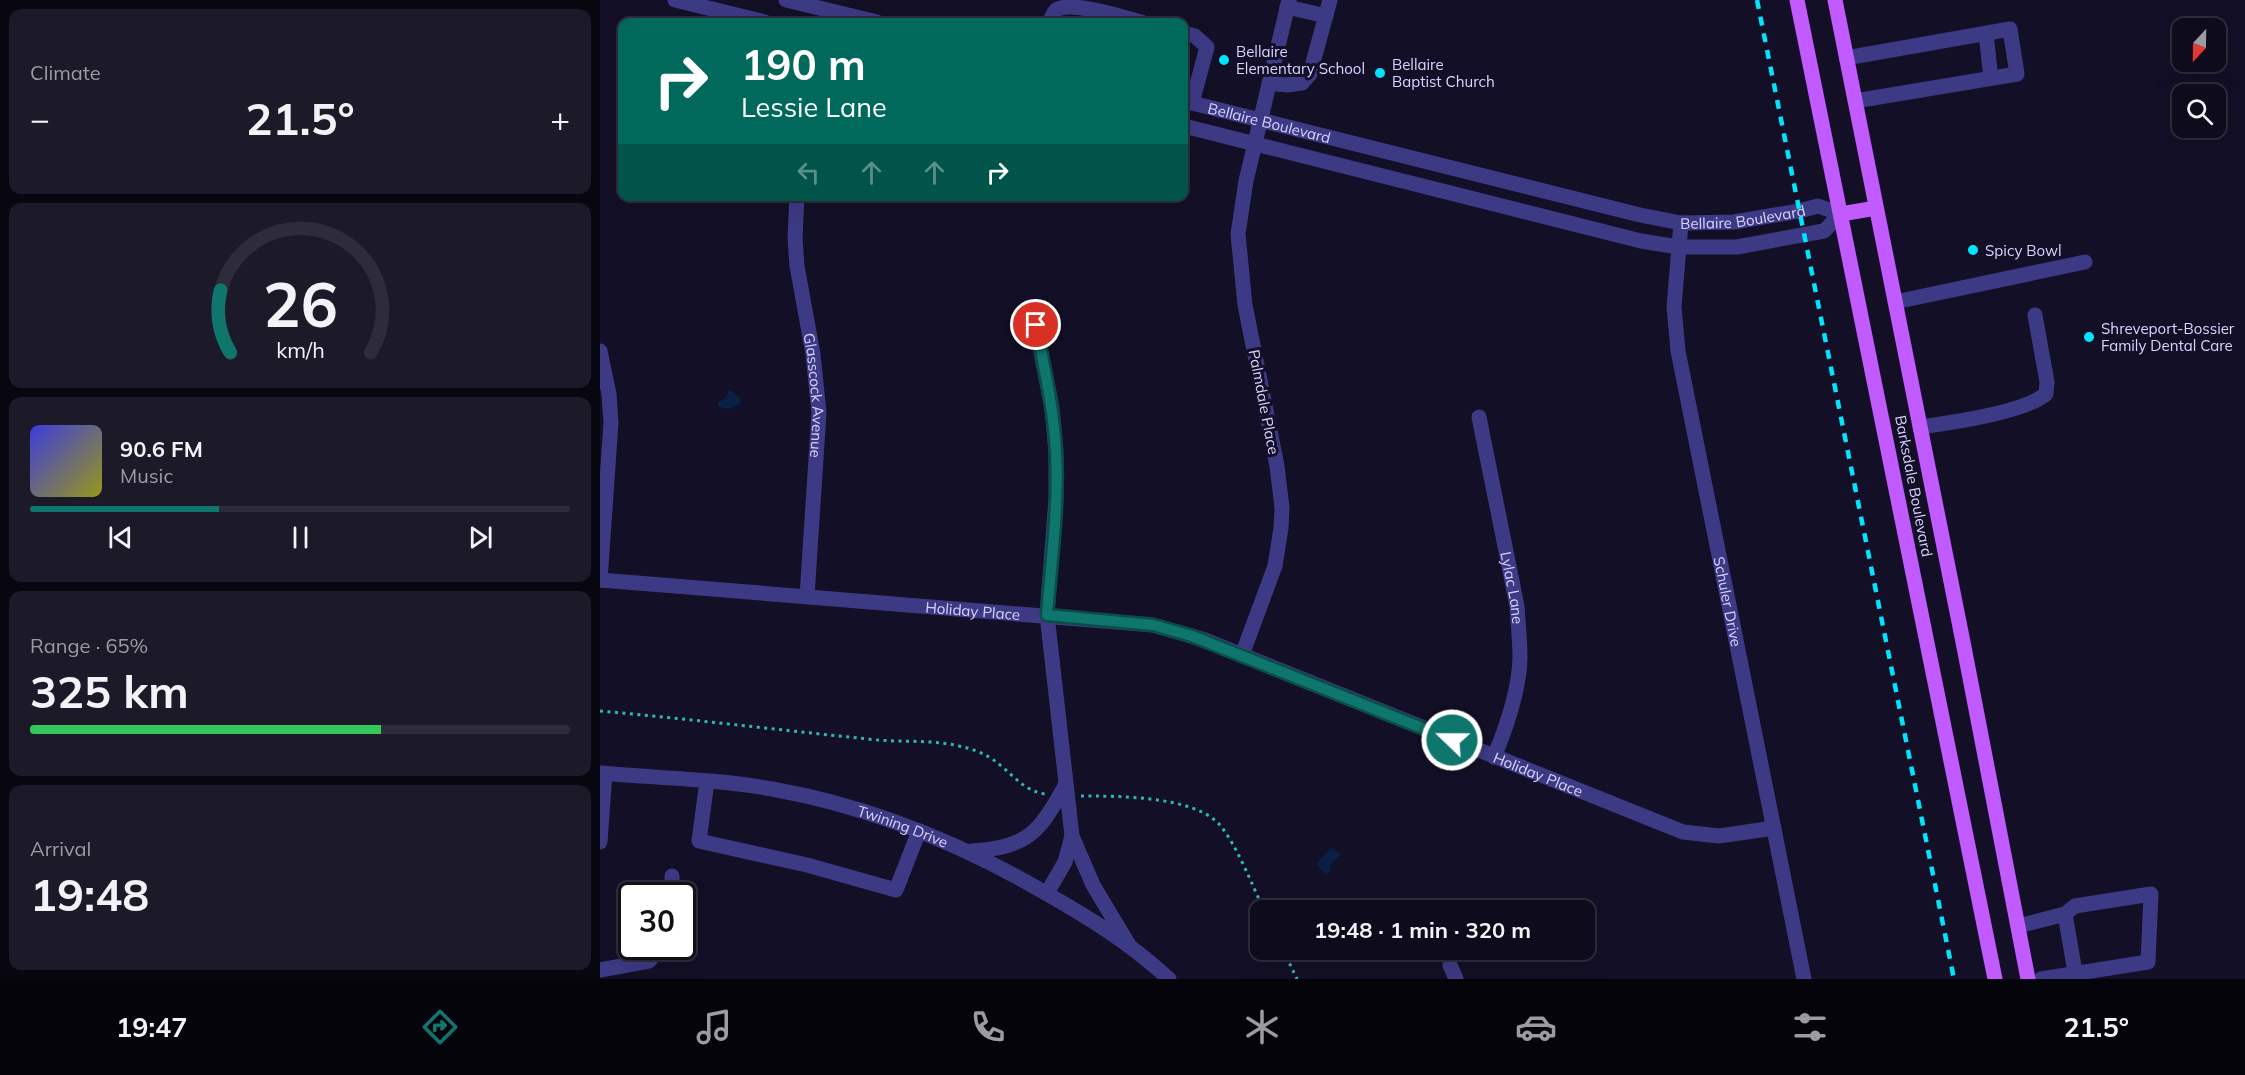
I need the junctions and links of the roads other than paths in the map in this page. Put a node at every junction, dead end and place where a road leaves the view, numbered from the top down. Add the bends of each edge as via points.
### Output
1 (675, 0) edge
2 (786, 0) edge
3 (1330, 0) edge
4 (1797, 0) edge
5 (1834, 0) edge
6 (1288, 4) edge
7 (837, 12) edge
8 (1326, 16) junction
9 (749, 18) edge
10 (861, 18) edge
11 (1051, 18) edge
12 (1125, 18) edge
13 (1188, 34) edge
14 (1986, 34) junction
15 (1846, 58) junction
16 (1991, 78) junction
17 (1269, 83) junction
18 (1855, 101) junction
19 (1188, 102) edge
20 (1260, 120) junction
21 (1188, 127) edge
22 (1256, 145) junction
23 (1470, 173) junction
24 (1557, 195) junction
25 (1464, 197) junction
26 (797, 201) edge
27 (1876, 208) junction
28 (1841, 214) junction
29 (1550, 219) junction
30 (1681, 223) junction
31 (1678, 247) junction
32 (2085, 262) dead end
33 (1895, 302) junction
34 (1032, 307) dead end
35 (2035, 315) dead end
36 (600, 351) edge
37 (1479, 417) dead end
38 (1920, 427) junction
39 (600, 580) edge
40 (807, 596) junction
41 (1047, 615) junction
42 (1242, 655) junction
43 (1494, 757) junction
44 (602, 773) edge
45 (707, 781) junction
46 (1063, 793) junction
47 (1774, 828) junction
48 (919, 831) junction
49 (1072, 836) junction
50 (600, 842) edge
51 (969, 851) junction
52 (672, 876) dead end
53 (672, 882) edge
54 (1047, 893) junction
55 (2065, 914) junction
56 (2018, 926) junction
57 (1129, 945) junction
58 (650, 960) edge
59 (2142, 963) junction
60 (600, 970) edge
61 (1150, 972) edge
62 (2075, 972) junction
63 (1168, 979) edge
64 (1804, 979) edge
65 (1995, 979) edge
66 (2028, 979) edge
67 (2041, 979) edge
68 (2135, 979) edge

1 - 9 street
2 - 7 street
3 - 8 street
4 - 28 main road, Barksdale Boulevard
5 - 15 main road, Barksdale Boulevard
6 - 8 street
6 - 17 street, Palmdale Place
7 - 10 street
8 - 17 street via 1310,74 1302,83
11 - 12 street via 1065,6
13 - 19 street, Bellaire Boulevard via 1207,47
14 - 15 street
14 - 16 street
14 - 16 street via 2010,29 2017,74
15 - 18 main road, Barksdale Boulevard
16 - 18 street
17 - 20 street, Palmdale Place
18 - 27 main road, Barksdale Boulevard
19 - 20 street, Bellaire Boulevard
20 - 22 street, Palmdale Place
20 - 23 street, Bellaire Boulevard
21 - 22 street, Bellaire Boulevard
22 - 25 street, Bellaire Boulevard
22 - 42 street, Palmdale Place via 1241,206 1241,278 1282,508 1275,566
23 - 24 street, Bellaire Boulevard
23 - 25 street
24 - 29 street
24 - 30 street, Bellaire Boulevard
25 - 29 street, Bellaire Boulevard
26 - 40 street, Glasscock Avenue via 797,266 819,413
27 - 28 main road
27 - 33 main road, Barksdale Boulevard
28 - 30 street, Bellaire Boulevard via 1818,206 1734,222
28 - 31 street, Bellaire Boulevard via 1824,231 1737,247
28 - 65 main road, Barksdale Boulevard
29 - 31 street, Bellaire Boulevard
30 - 31 street, Schuler Drive
31 - 47 street, Schuler Drive via 1674,307 1678,351
32 - 33 street
33 - 38 main road, Barksdale Boulevard
34 - 41 street via 1052,408 1056,453
35 - 38 street via 2046,394 2038,401 1994,413
36 - 39 street via 611,423
37 - 43 street, Lylac Lane via 1517,606 1519,637 1518,678
38 - 56 main road, Barksdale Boulevard
39 - 40 street, Holiday Place
40 - 41 street, Holiday Place
41 - 42 street, Holiday Place via 1153,625
41 - 46 street
42 - 43 street, Holiday Place
43 - 47 street, Holiday Place via 1683,832 1719,836
44 - 45 street, Twining Drive
44 - 50 street
45 - 48 street, Twining Drive via 831,801
45 - 48 street via 699,841 797,862 896,890
46 - 49 street
46 - 51 street via 1036,831 999,849
47 - 64 street, Schuler Drive
48 - 51 street, Twining Drive
49 - 54 street via 1065,862
49 - 57 street via 1093,885
51 - 54 street, Twining Drive
52 - 53 street
54 - 57 street, Twining Drive
55 - 56 street
55 - 59 street via 2075,906 2151,894 2148,962
55 - 62 street
56 - 66 main road, Barksdale Boulevard
57 - 61 street, Twining Drive
58 - 60 street
59 - 62 street
59 - 68 street
61 - 63 street, Twining Drive
62 - 67 street

